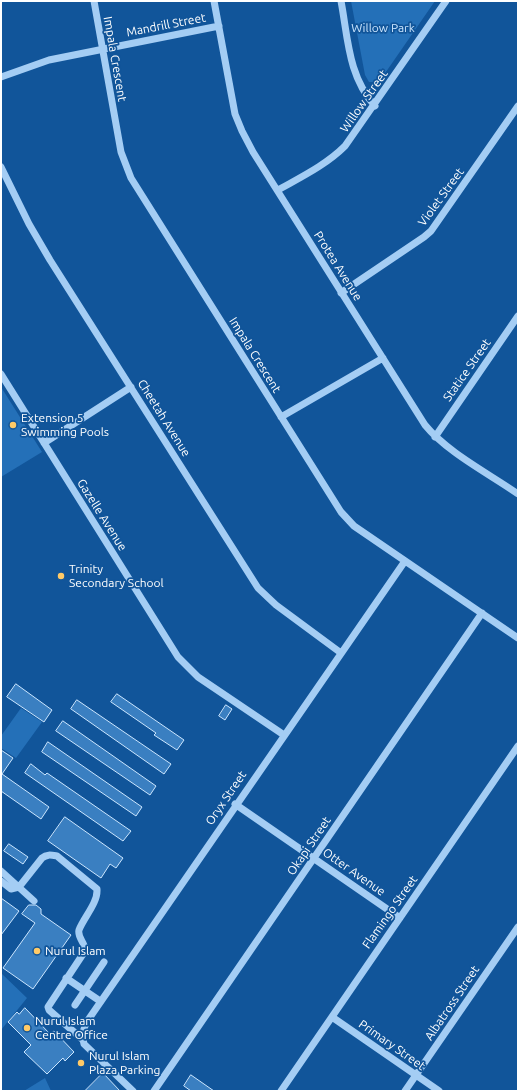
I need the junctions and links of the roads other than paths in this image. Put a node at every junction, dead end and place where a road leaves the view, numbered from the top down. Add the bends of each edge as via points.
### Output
1 (94, 1) edge
2 (214, 1) edge
3 (341, 1) edge
4 (446, 1) edge
5 (219, 26) junction
6 (102, 49) junction
7 (1, 77) edge
8 (374, 106) junction
9 (518, 106) edge
10 (1, 167) edge
11 (278, 190) junction
12 (341, 293) junction
13 (518, 316) edge
14 (383, 358) junction
15 (1, 374) edge
16 (131, 387) junction
17 (281, 417) junction
18 (435, 437) junction
19 (44, 443) junction
20 (518, 494) edge
21 (405, 560) junction
22 (482, 613) junction
23 (518, 638) edge
24 (341, 652) junction
25 (284, 735) junction
26 (518, 746) edge
27 (235, 804) junction
28 (314, 858) junction
29 (1, 870) edge
30 (1, 881) edge
31 (19, 887) junction
32 (34, 901) dead end
33 (400, 918) junction
34 (518, 927) edge
35 (104, 962) dead end
36 (66, 978) junction
37 (84, 990) junction
38 (100, 1001) junction
39 (75, 1005) dead end
40 (332, 1017) junction
41 (82, 1039) junction
42 (416, 1075) junction
43 (133, 1091) edge
44 (154, 1091) edge
45 (281, 1091) edge
46 (405, 1091) edge
47 (439, 1091) edge

1 - 6 street, Impala Crescent
2 - 5 street, Protea Avenue
3 - 8 street via 356,79
4 - 8 street, Willow Street
5 - 6 street, Mandrill Street
5 - 11 street, Protea Avenue via 238,121 253,152
6 - 7 street, Mandrill Street via 33,64
6 - 17 street, Impala Crescent via 121,152 131,178
8 - 11 street, Willow Street via 353,137 336,155
9 - 12 street, Violet Street via 431,231
10 - 16 street, Cheetah Avenue via 29,224
11 - 12 street, Protea Avenue
12 - 14 street, Protea Avenue
13 - 18 street, Statice Street
14 - 17 street
14 - 18 street, Protea Avenue
15 - 19 street, Gazelle Avenue
16 - 19 street
16 - 24 street, Cheetah Avenue via 258,588 276,605
17 - 21 street, Impala Crescent via 347,519
18 - 20 street, Protea Avenue
19 - 25 street, Gazelle Avenue via 187,668
21 - 22 street, Impala Crescent
21 - 24 street, Oryx Street
22 - 23 street, Impala Crescent
22 - 28 street, Okapi Street
24 - 25 street, Oryx Street
25 - 27 street, Oryx Street
26 - 33 street, Flamingo Street
27 - 28 street, Otter Avenue
27 - 38 street, Oryx Street
28 - 33 street, Otter Avenue
28 - 44 street, Okapi Street
29 - 31 street
30 - 31 street via 11,889
31 - 32 street
31 - 36 street via 42,858 52,855 57,856 97,889 96,898 79,931 85,951
33 - 40 street, Flamingo Street
34 - 42 street, Albatross Street
35 - 37 street
36 - 37 street
36 - 41 street via 48,1007
37 - 38 street
37 - 39 street
38 - 41 street, Oryx Street via 82,1030
40 - 42 street, Primary Street
40 - 45 street, Flamingo Street
41 - 43 street via 91,1052
42 - 46 street, Albatross Street
42 - 47 street, Primary Street

